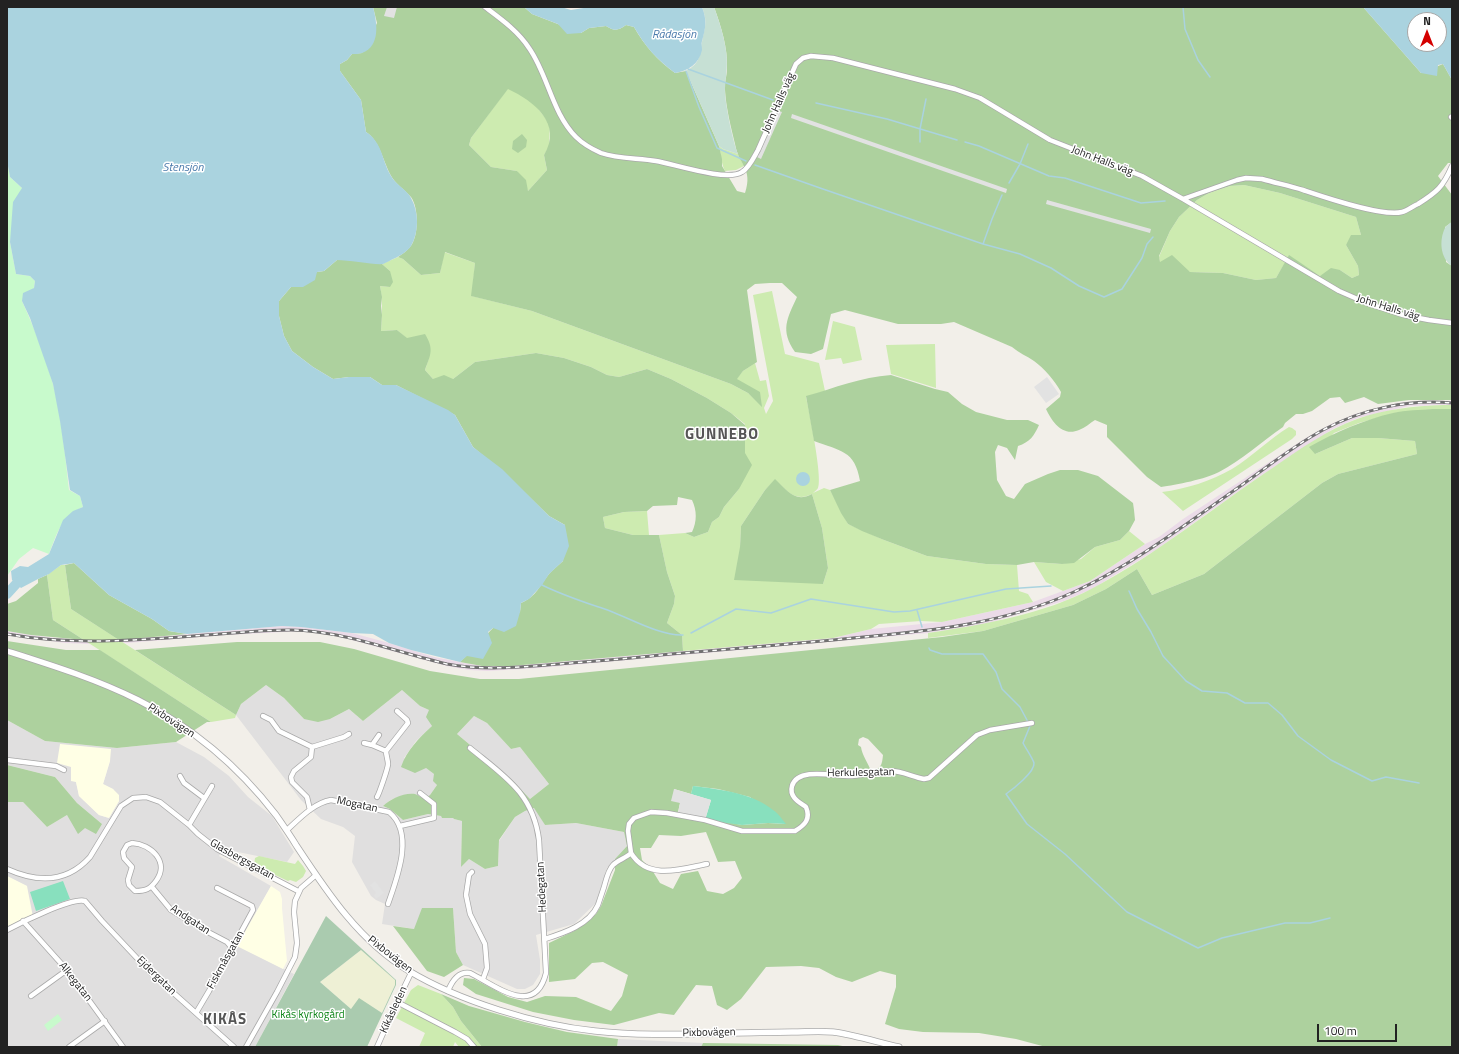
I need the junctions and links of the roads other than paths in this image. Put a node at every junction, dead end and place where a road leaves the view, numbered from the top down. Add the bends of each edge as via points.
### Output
1 (485, 7) edge
2 (1452, 166) edge
3 (1183, 199) junction
4 (1452, 323) edge
5 (7, 651) edge
6 (397, 711) dead end
7 (263, 716) dead end
8 (1032, 723) dead end
9 (348, 734) dead end
10 (379, 735) dead end
11 (364, 743) dead end
12 (372, 745) junction
13 (312, 747) junction
14 (470, 748) dead end
15 (386, 751) junction
16 (7, 760) edge
17 (64, 770) dead end
18 (180, 776) dead end
19 (212, 786) dead end
20 (420, 794) dead end
21 (377, 797) dead end
22 (204, 798) junction
23 (310, 810) junction
24 (189, 825) junction
25 (400, 826) junction
26 (287, 830) junction
27 (632, 853) junction
28 (707, 864) dead end
29 (7, 870) edge
30 (472, 872) dead end
31 (316, 875) junction
32 (152, 888) junction
33 (217, 888) dead end
34 (298, 891) junction
35 (388, 904) dead end
36 (23, 921) junction
37 (7, 930) edge
38 (545, 938) junction
39 (232, 948) junction
40 (67, 970) junction
41 (411, 973) junction
42 (483, 979) junction
43 (448, 991) junction
44 (31, 996) dead end
45 (396, 1002) junction
46 (196, 1013) junction
47 (105, 1021) junction
48 (69, 1047) edge
49 (123, 1047) edge
50 (234, 1047) edge
51 (246, 1047) edge
52 (377, 1047) edge
53 (474, 1047) edge
54 (899, 1047) edge

1 - 3 street, John Halls väg via 516,31 530,48 568,128 589,147 602,153 656,161 707,173 727,175 742,172 758,150 796,64 804,58 814,56 833,58 928,82 980,98 1050,140 1142,176
2 - 3 street via 1445,182 1432,195 1402,212 1395,213 1362,207 1262,179 1237,180
3 - 4 street, John Halls väg via 1326,284 1356,299 1403,315
5 - 26 street, Pixbovägen via 117,691 175,722 208,745 236,770
6 - 15 street via 408,723
7 - 13 street via 271,720 279,731
8 - 27 street, Herkulesgatan via 990,730 977,735 929,778 916,778 892,771 849,776 803,776 795,781 792,790 794,799 806,807 808,817 795,831 742,831 705,820 667,813 642,814 629,824
9 - 13 street
10 - 12 street
11 - 12 street
12 - 15 street
13 - 23 street via 311,757 294,771 291,777 292,782 307,797
14 - 38 street, Hedegatan via 522,794 535,819 539,840
15 - 21 street, Mogatan via 388,764
16 - 17 street via 56,766
18 - 22 street via 184,783
19 - 22 street
20 - 25 street via 434,804 434,818
22 - 24 street
23 - 25 street, Mogatan via 324,801 331,800 389,812
23 - 26 street, Mogatan
24 - 29 street, Glasbergsgatan via 160,802 141,796 121,806 90,857 69,874 44,879 30,878
24 - 34 street, Glasbergsgatan via 217,849
25 - 35 street via 402,860
26 - 31 street, Pixbovägen
27 - 28 street via 635,860 642,865 659,871
27 - 38 street via 610,869 598,906 585,921
30 - 42 street via 466,895 470,914 485,944 487,968
31 - 34 street
31 - 41 street, Pixbovägen via 345,915 366,938
32 - 32 street via 162,870 160,860 151,850 138,844 127,845 123,855 132,867 129,884 136,890
32 - 39 street, Andgatan via 171,910 227,942
33 - 39 street, Fiskmåsgatan via 252,906 253,910
34 - 51 street via 294,908 296,952 287,974
36 - 37 street
36 - 40 street, Alkegatan
36 - 46 street, Ejdergatan via 85,901 150,972
38 - 42 street, Hedegatan via 546,972 542,987 534,993 521,997
39 - 46 street, Fiskmåsgatan
40 - 44 street
40 - 47 street, Alkegatan
41 - 43 street, Pixbovägen
41 - 45 street, Kikåsleden
42 - 43 street, Hedegatan via 470,973 461,973 453,980
43 - 54 street, Pixbovägen via 533,1020 580,1030 628,1034 833,1032
45 - 52 street, Kikåsleden
45 - 53 street via 455,1032
46 - 50 street, Ejdergatan
47 - 48 street
47 - 49 street, Alkegatan

